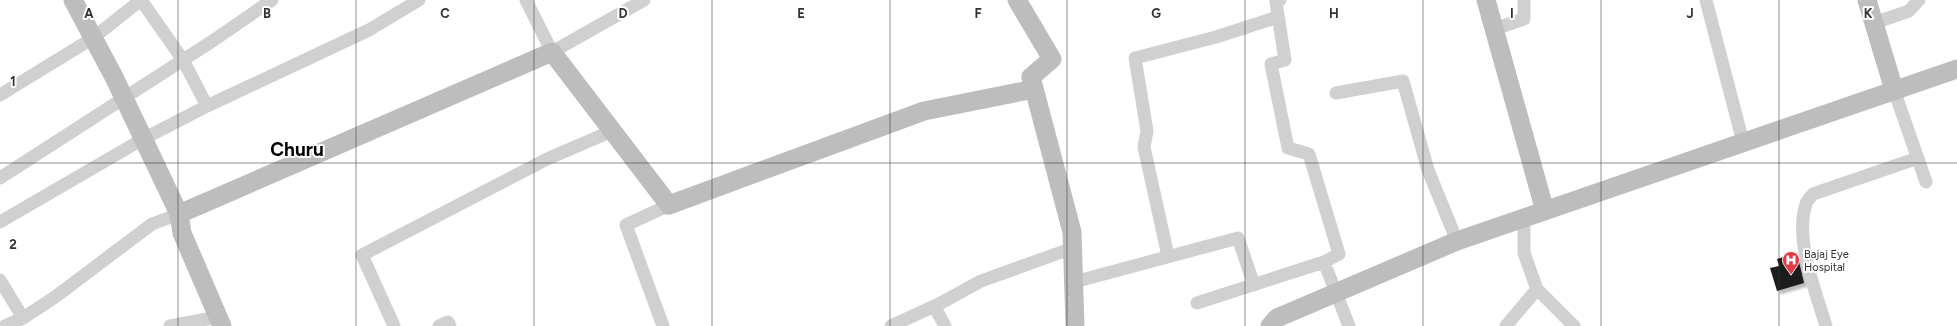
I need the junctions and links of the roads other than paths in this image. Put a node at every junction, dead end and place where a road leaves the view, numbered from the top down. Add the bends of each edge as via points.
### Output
1 (73, 0) edge
2 (141, 0) edge
3 (272, 0) edge
4 (419, 0) edge
5 (526, 0) edge
6 (644, 0) edge
7 (1017, 0) edge
8 (1280, 0) edge
9 (1486, 0) edge
10 (1524, 0) edge
11 (1706, 0) edge
12 (1867, 0) edge
13 (1919, 0) edge
14 (1278, 17) junction
15 (1874, 23) junction
16 (1494, 29) junction
17 (93, 38) junction
18 (552, 52) junction
19 (183, 60) junction
20 (1957, 70) edge
21 (1034, 89) junction
22 (1894, 90) junction
23 (1336, 93) dead end
24 (0, 96) edge
25 (124, 98) junction
26 (207, 106) junction
27 (612, 131) junction
28 (143, 139) junction
29 (1743, 142) junction
30 (1918, 158) junction
31 (0, 178) edge
32 (1926, 182) dead end
33 (669, 205) junction
34 (1545, 211) junction
35 (179, 214) junction
36 (1524, 218) junction
37 (0, 222) edge
38 (1457, 241) junction
39 (1073, 248) junction
40 (1168, 256) junction
41 (1324, 262) junction
42 (0, 280) edge
43 (1074, 282) junction
44 (1254, 285) junction
45 (1537, 289) junction
46 (1335, 293) junction
47 (1197, 303) dead end
48 (934, 306) junction
49 (23, 318) junction
50 (220, 321) edge
51 (5, 326) edge
52 (170, 326) edge
53 (394, 326) edge
54 (439, 326) edge
55 (450, 326) edge
56 (664, 326) edge
57 (891, 326) edge
58 (945, 326) edge
59 (1075, 326) edge
60 (1270, 326) edge
61 (1349, 326) edge
62 (1506, 326) edge
63 (1574, 326) edge
64 (1826, 326) edge

1 - 17 street
2 - 17 street
2 - 19 street
3 - 19 street
4 - 26 street via 369,30
5 - 18 street
6 - 18 street
7 - 21 street via 1052,59 1031,77
8 - 14 street via 1276,2
9 - 16 street
10 - 16 street via 1524,19
11 - 29 street
12 - 15 street
13 - 15 street via 1909,11
14 - 40 street via 1216,37 1135,58 1147,130 1144,147
14 - 41 street via 1285,60 1271,64 1288,148 1309,154 1339,254
15 - 22 street
16 - 34 street
17 - 24 street
17 - 25 street
18 - 27 street
18 - 35 street
19 - 25 street
19 - 26 street
20 - 22 street
21 - 33 street via 924,111
21 - 39 street via 1072,232
22 - 29 street
22 - 30 street
23 - 38 street via 1403,81 1428,170
25 - 28 street
25 - 31 street
26 - 28 street
27 - 33 street
27 - 53 street via 547,159 362,255
28 - 35 street
28 - 37 street
29 - 34 street
30 - 32 street
30 - 64 street via 1813,194 1806,202 1802,224 1804,250
33 - 56 street via 626,224
34 - 36 street
35 - 49 street via 152,224
35 - 50 street via 182,233
36 - 38 street
36 - 45 street via 1524,253
38 - 46 street
39 - 43 street
39 - 48 street via 981,280
40 - 43 street
40 - 44 street via 1238,238
41 - 44 street
41 - 46 street
42 - 49 street
43 - 59 street
44 - 47 street
45 - 62 street
45 - 63 street
46 - 60 street via 1277,318
46 - 61 street
48 - 57 street
48 - 58 street
49 - 51 street
50 - 52 street
54 - 55 street via 448,322

